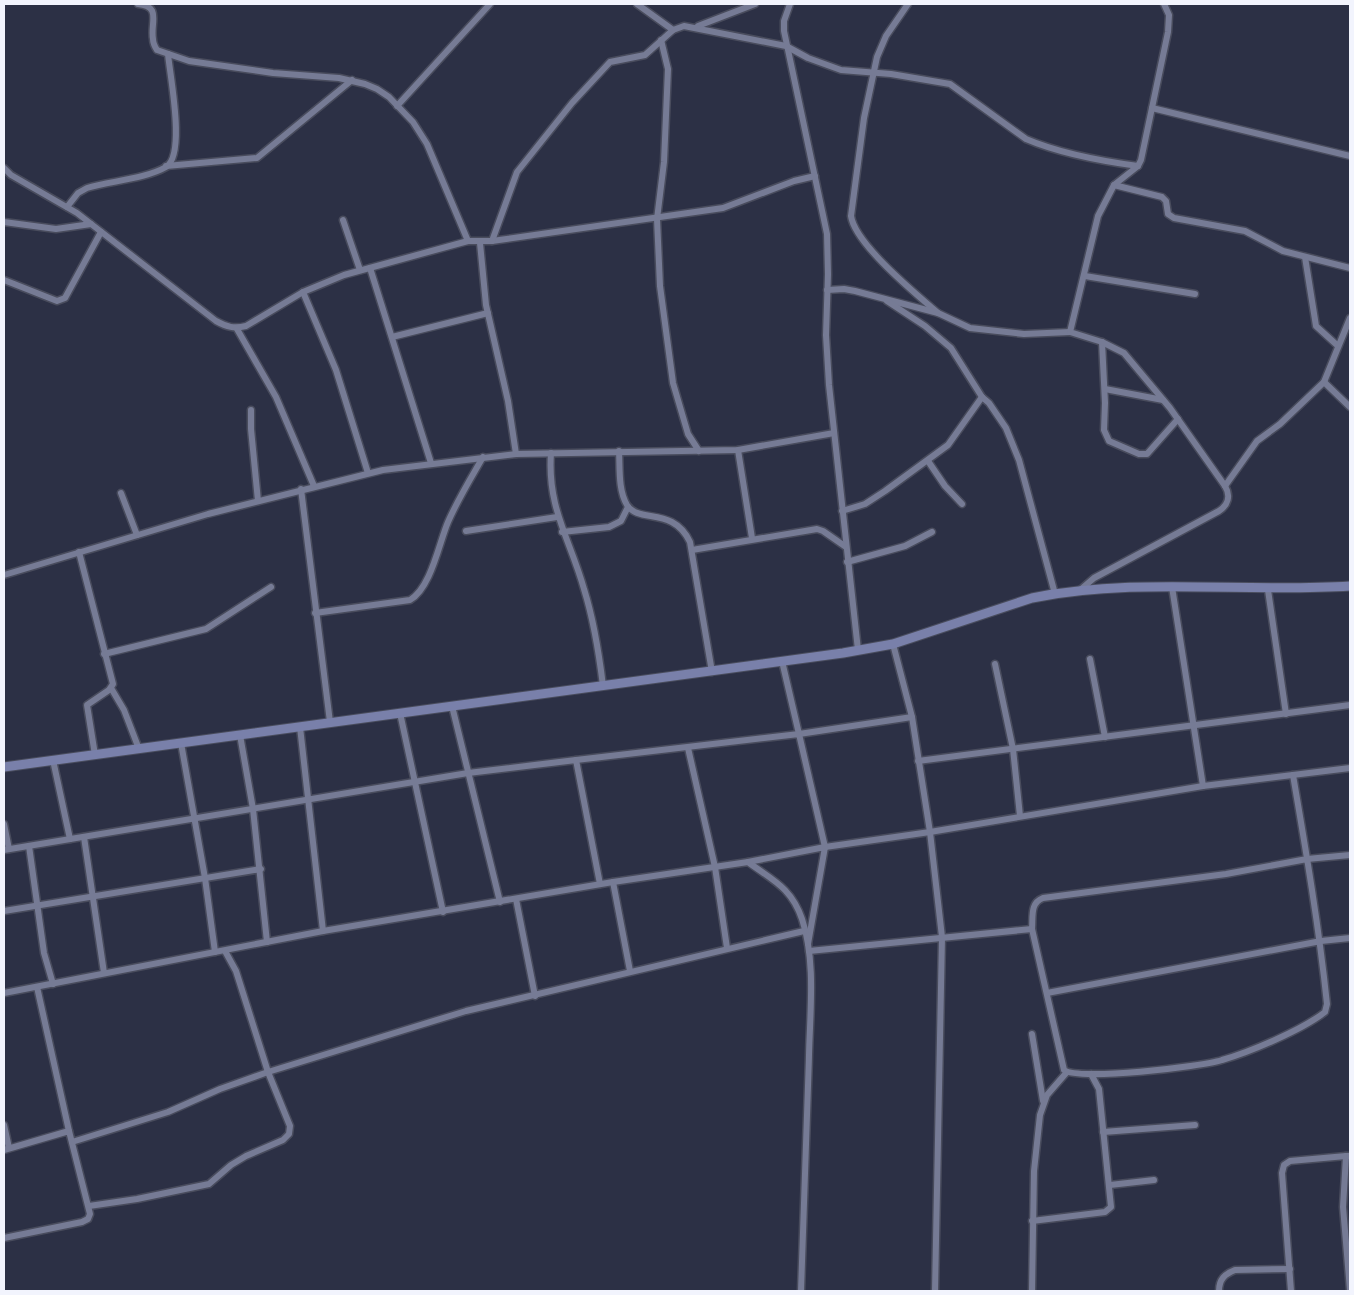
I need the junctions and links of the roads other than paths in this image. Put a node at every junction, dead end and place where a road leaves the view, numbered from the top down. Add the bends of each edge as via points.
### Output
1 (138, 4) edge
2 (490, 4) edge
3 (638, 4) edge
4 (755, 4) edge
5 (790, 4) edge
6 (908, 4) edge
7 (1164, 4) edge
8 (695, 27) junction
9 (673, 30) junction
10 (662, 40) junction
11 (786, 46) junction
12 (168, 54) junction
13 (873, 72) junction
14 (352, 80) junction
15 (397, 106) junction
16 (1152, 108) junction
17 (1350, 156) edge
18 (166, 166) junction
19 (1138, 166) junction
20 (4, 168) edge
21 (815, 176) junction
22 (1114, 185) junction
23 (68, 207) junction
24 (657, 218) junction
25 (343, 220) dead end
26 (4, 222) edge
27 (91, 224) junction
28 (101, 232) junction
29 (468, 241) junction
30 (492, 241) junction
31 (480, 243) junction
32 (1305, 256) junction
33 (370, 268) junction
34 (1350, 268) edge
35 (360, 270) junction
36 (1085, 276) junction
37 (4, 280) edge
38 (827, 290) junction
39 (303, 292) junction
40 (1195, 294) dead end
41 (887, 301) junction
42 (488, 313) junction
43 (938, 314) junction
44 (1350, 318) edge
45 (237, 328) junction
46 (1070, 332) junction
47 (392, 337) junction
48 (1102, 342) junction
49 (1338, 346) junction
50 (1324, 382) junction
51 (1105, 389) junction
52 (982, 397) junction
53 (1163, 400) junction
54 (1350, 407) edge
55 (251, 410) dead end
56 (1178, 419) junction
57 (834, 433) junction
58 (738, 450) junction
59 (619, 451) junction
60 (699, 452) junction
61 (551, 453) junction
62 (516, 454) junction
63 (483, 458) junction
64 (928, 461) junction
65 (431, 462) junction
66 (368, 473) junction
67 (314, 486) junction
68 (1225, 486) junction
69 (301, 490) junction
70 (121, 493) dead end
71 (258, 501) junction
72 (962, 504) dead end
73 (628, 507) junction
74 (842, 511) junction
75 (558, 517) junction
76 (466, 531) dead end
77 (562, 532) junction
78 (932, 532) dead end
79 (137, 535) junction
80 (752, 538) junction
81 (846, 547) junction
82 (692, 550) junction
83 (79, 552) junction
84 (847, 562) junction
85 (4, 575) edge
86 (1350, 586) edge
87 (271, 587) dead end
88 (1172, 588) junction
89 (1268, 590) junction
90 (1079, 592) junction
91 (1056, 594) junction
92 (315, 612) junction
93 (893, 644) junction
94 (858, 650) junction
95 (104, 654) junction
96 (1090, 659) dead end
97 (782, 661) junction
98 (996, 664) dead end
99 (712, 672) junction
100 (603, 686) junction
101 (111, 688) junction
102 (452, 706) junction
103 (1350, 706) edge
104 (400, 713) junction
105 (1286, 714) junction
106 (912, 718) junction
107 (330, 722) junction
108 (300, 726) junction
109 (1194, 726) junction
110 (799, 734) junction
111 (240, 735) junction
112 (1105, 737) junction
113 (181, 743) junction
114 (688, 748) junction
115 (139, 749) junction
116 (1013, 749) junction
117 (95, 755) junction
118 (53, 760) junction
119 (576, 760) junction
120 (918, 761) junction
121 (4, 767) edge
122 (1350, 768) edge
123 (468, 773) junction
124 (1293, 775) junction
125 (415, 783) junction
126 (1203, 786) junction
127 (308, 800) junction
128 (254, 809) junction
129 (1020, 816) junction
130 (195, 820) junction
131 (4, 824) edge
132 (930, 832) junction
133 (84, 837) junction
134 (70, 839) junction
135 (29, 846) junction
136 (825, 847) junction
137 (7, 850) edge
138 (1350, 855) edge
139 (1307, 859) junction
140 (748, 862) junction
141 (715, 867) junction
142 (261, 869) junction
143 (205, 878) junction
144 (613, 882) junction
145 (600, 884) junction
146 (94, 897) junction
147 (516, 900) junction
148 (500, 902) junction
149 (37, 905) junction
150 (4, 911) edge
151 (443, 912) junction
152 (1032, 929) junction
153 (324, 931) junction
154 (804, 931) junction
155 (942, 937) junction
156 (1350, 938) edge
157 (1321, 941) junction
158 (267, 942) junction
159 (727, 948) junction
160 (808, 949) junction
161 (225, 950) junction
162 (215, 952) junction
163 (630, 971) junction
164 (104, 973) junction
165 (53, 984) junction
166 (37, 987) junction
167 (4, 993) edge
168 (1047, 993) junction
169 (535, 996) junction
170 (1032, 1034) dead end
171 (268, 1072) junction
172 (1067, 1072) junction
173 (1092, 1074) junction
174 (1043, 1101) junction
175 (4, 1125) edge
176 (1195, 1125) dead end
177 (69, 1131) junction
178 (1103, 1132) junction
179 (72, 1142) junction
180 (6, 1149) edge
181 (1348, 1156) edge
182 (1154, 1180) dead end
183 (1110, 1185) junction
184 (89, 1206) junction
185 (1032, 1221) junction
186 (4, 1238) edge
187 (1290, 1269) junction
188 (1350, 1290) edge
189 (801, 1291) edge
190 (935, 1291) edge
191 (1032, 1291) edge
192 (1219, 1291) edge
193 (1291, 1291) edge

1 - 12 street via 151,8 156,50
2 - 15 street
3 - 9 street
4 - 8 street
5 - 11 street via 784,21
6 - 13 street via 883,41
7 - 16 street via 1169,15 1168,32
8 - 9 street
8 - 11 street
9 - 10 street
10 - 24 street via 668,69 664,162
10 - 30 street via 645,56 607,64 548,131 517,172
11 - 13 street via 826,66 859,73
11 - 21 street
12 - 14 street via 189,61 273,73
12 - 18 street via 177,141 172,161
13 - 19 street via 950,84 1026,139 1104,162
13 - 43 street via 852,221 860,236 887,266
14 - 15 street via 377,89
14 - 18 street via 257,158
15 - 29 street via 426,144
16 - 17 street
16 - 19 street
18 - 23 street via 87,188 78,193
19 - 22 street
20 - 23 street
21 - 24 street via 723,208
21 - 38 street via 827,234
22 - 32 street via 1164,198 1168,214 1174,218 1245,231 1283,251
22 - 36 street via 1098,216
23 - 27 street
24 - 30 street
24 - 60 street via 669,364 681,414
25 - 35 street
26 - 27 street via 56,229
27 - 28 street
28 - 37 street via 65,298 57,301
28 - 45 street via 216,321 226,327
29 - 31 street
29 - 33 street
30 - 31 street
31 - 42 street
32 - 34 street
32 - 49 street via 1316,326
33 - 35 street
33 - 47 street
35 - 39 street
36 - 40 street
36 - 46 street
38 - 41 street via 844,289
38 - 57 street via 826,335
39 - 45 street via 246,326
39 - 66 street via 336,370
41 - 43 street
41 - 52 street via 951,348
42 - 47 street
42 - 62 street
43 - 46 street via 970,328 990,331 1024,334
44 - 49 street
45 - 67 street via 276,397
46 - 48 street
47 - 65 street
48 - 51 street
48 - 53 street via 1124,353
49 - 50 street
50 - 54 street
50 - 68 street via 1257,441
51 - 53 street
51 - 56 street via 1105,436 1109,441 1139,454 1149,453
52 - 64 street via 952,442
52 - 91 street via 1001,419 1012,441
53 - 56 street
55 - 71 street
56 - 68 street
57 - 58 street
57 - 74 street
58 - 60 street
58 - 80 street
59 - 60 street
59 - 61 street
59 - 73 street via 621,484
61 - 62 street
61 - 75 street via 551,482
62 - 63 street
63 - 65 street
63 - 92 street via 449,521 431,569 416,596 410,600
64 - 72 street
64 - 74 street via 864,504
65 - 66 street
66 - 67 street
67 - 69 street
68 - 90 street via 1227,502 1219,511 1094,578
69 - 71 street
69 - 92 street
70 - 79 street
71 - 79 street
73 - 77 street via 621,521 610,527
73 - 82 street via 682,527
74 - 81 street
75 - 76 street
75 - 77 street
77 - 100 street via 584,588 595,631
78 - 84 street via 905,546
79 - 83 street
80 - 81 street via 821,530
80 - 82 street
81 - 84 street
82 - 99 street
83 - 85 street
83 - 95 street
84 - 94 street
86 - 89 street
87 - 95 street via 206,629
88 - 89 street
88 - 90 street
88 - 109 street
89 - 105 street
90 - 91 street
91 - 93 street via 1032,598
92 - 107 street
93 - 94 street
93 - 106 street
94 - 97 street
95 - 101 street via 112,679
96 - 112 street
97 - 99 street
97 - 110 street
98 - 116 street
99 - 100 street
100 - 102 street
101 - 115 street via 124,710
101 - 117 street via 86,705
102 - 104 street
102 - 123 street
103 - 105 street
104 - 107 street
104 - 125 street
105 - 109 street
106 - 110 street
106 - 120 street
107 - 108 street
108 - 111 street
108 - 127 street
109 - 112 street
109 - 126 street
110 - 114 street
110 - 136 street
111 - 113 street
111 - 128 street
112 - 116 street
113 - 115 street
113 - 130 street
114 - 119 street
114 - 141 street
115 - 117 street
116 - 120 street
116 - 129 street
117 - 118 street
118 - 121 street
118 - 134 street
119 - 123 street
119 - 145 street
120 - 132 street
122 - 124 street
123 - 125 street
123 - 148 street
124 - 126 street
124 - 139 street
125 - 127 street
125 - 151 street
126 - 129 street
127 - 128 street
127 - 153 street
128 - 130 street
128 - 142 street
129 - 132 street
130 - 133 street
130 - 143 street
131 - 137 street
132 - 136 street
132 - 155 street
133 - 134 street
133 - 146 street
134 - 135 street
135 - 137 street
135 - 149 street
136 - 140 street
136 - 160 street
138 - 139 street
139 - 152 street via 1226,874 1043,898 1037,900 1033,907
139 - 157 street
140 - 141 street
140 - 154 street via 777,881 789,894 802,919
141 - 144 street
141 - 159 street
142 - 143 street
142 - 158 street
143 - 146 street
143 - 162 street
144 - 145 street
144 - 163 street
145 - 147 street
146 - 149 street
146 - 164 street
147 - 148 street
147 - 169 street
148 - 151 street
149 - 150 street
149 - 165 street via 47,967
151 - 153 street
152 - 155 street
152 - 168 street
153 - 158 street
154 - 159 street
154 - 160 street
155 - 160 street
155 - 190 street
156 - 157 street
157 - 168 street
157 - 173 street via 1327,1004 1322,1014 1221,1060
158 - 161 street
159 - 163 street
160 - 189 street via 809,1052
161 - 162 street
161 - 171 street via 236,971
162 - 164 street
163 - 169 street
164 - 165 street
165 - 166 street
166 - 167 street
166 - 177 street
168 - 172 street via 1061,1066
169 - 171 street via 466,1011
170 - 174 street
171 - 179 street via 168,1112
171 - 184 street via 290,1126 289,1134 283,1140 230,1165 210,1184
172 - 173 street
172 - 174 street
173 - 178 street via 1099,1089
174 - 185 street
175 - 180 street
176 - 178 street
177 - 179 street
177 - 180 street
178 - 183 street
179 - 184 street
181 - 187 street via 1290,1161 1284,1165
181 - 188 street via 1343,1207
182 - 183 street
183 - 185 street via 1112,1203 1108,1211
184 - 186 street via 88,1219 82,1222
185 - 191 street
187 - 192 street via 1236,1270 1224,1276
187 - 193 street

